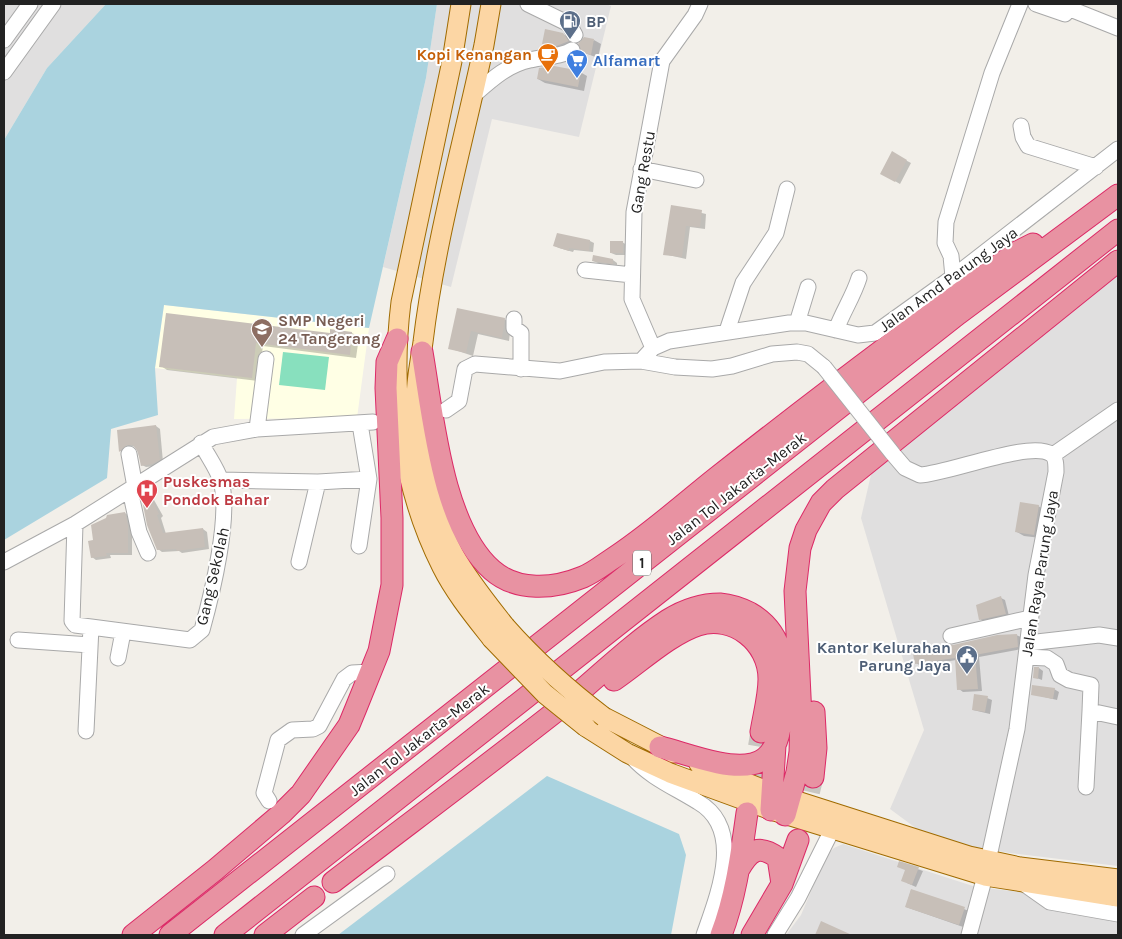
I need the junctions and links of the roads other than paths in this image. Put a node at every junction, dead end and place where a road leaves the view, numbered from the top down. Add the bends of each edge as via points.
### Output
1 (30, 4) edge
2 (53, 4) edge
3 (461, 4) edge
4 (491, 4) edge
5 (528, 4) edge
6 (700, 4) edge
7 (1020, 4) edge
8 (1036, 4) edge
9 (1069, 6) edge
10 (1118, 28) edge
11 (575, 35) dead end
12 (4, 40) edge
13 (572, 50) dead end
14 (4, 72) edge
15 (474, 95) junction
16 (1021, 126) dead end
17 (1118, 150) edge
18 (1096, 167) junction
19 (641, 169) junction
20 (696, 180) dead end
21 (787, 189) dead end
22 (1118, 195) edge
23 (1101, 208) junction
24 (1118, 230) edge
25 (1118, 261) edge
26 (585, 270) dead end
27 (632, 275) junction
28 (953, 277) junction
29 (859, 278) dead end
30 (808, 287) dead end
31 (514, 319) dead end
32 (797, 323) junction
33 (836, 330) junction
34 (727, 331) junction
35 (397, 339) junction
36 (653, 348) junction
37 (422, 352) junction
38 (266, 358) dead end
39 (641, 361) junction
40 (521, 369) junction
41 (877, 378) junction
42 (446, 410) dead end
43 (1118, 410) edge
44 (257, 429) junction
45 (201, 443) junction
46 (129, 454) dead end
47 (1053, 456) junction
48 (369, 479) junction
49 (716, 479) junction
50 (221, 480) junction
51 (318, 482) junction
52 (132, 488) junction
53 (75, 524) junction
54 (359, 546) dead end
55 (148, 553) dead end
56 (4, 562) edge
57 (299, 562) dead end
58 (799, 566) junction
59 (1030, 618) junction
60 (91, 627) junction
61 (124, 632) junction
62 (498, 633) junction
63 (951, 636) dead end
64 (1118, 638) edge
65 (18, 640) dead end
66 (90, 645) junction
67 (1027, 650) junction
68 (118, 658) dead end
69 (371, 672) junction
70 (1090, 712) junction
71 (1118, 717) edge
72 (86, 731) dead end
73 (768, 738) junction
74 (660, 747) junction
75 (627, 752) junction
76 (813, 777) tunnel mouth
77 (1086, 787) dead end
78 (269, 802) dead end
79 (779, 804) junction
80 (747, 813) dead end
81 (832, 830) junction
82 (798, 840) tunnel mouth
83 (987, 868) junction
84 (739, 869) junction
85 (386, 874) dead end
86 (1118, 879) edge
87 (333, 882) dead end
88 (1024, 883) junction
89 (782, 884) junction
90 (314, 897) dead end
91 (1118, 897) edge
92 (1118, 914) edge
93 (133, 935) edge
94 (170, 935) edge
95 (226, 935) edge
96 (265, 935) edge
97 (303, 935) edge
98 (704, 935) edge
99 (721, 935) edge
100 (752, 935) edge
101 (775, 935) edge
102 (969, 935) edge

1 - 12 street
2 - 14 street
3 - 35 main road via 452,62 406,275
4 - 15 main road
5 - 11 street via 569,24
6 - 19 street, Gang Restu via 662,62
7 - 28 street via 992,73 946,222 945,243 951,256
8 - 9 street via 1065,14
9 - 10 street
13 - 15 street via 512,66
15 - 37 main road via 434,270
16 - 18 street via 1022,137 1028,146
17 - 18 street, Jalan Amd Parung Jaya
18 - 28 street, Jalan Amd Parung Jaya
19 - 20 street
19 - 27 street, Gang Restu via 634,212
21 - 34 street via 776,233 746,277
22 - 23 highway, Jalan Tol Jakarta–Merak / 1
23 - 41 highway, Jalan Tol Jakarta–Merak / 1
23 - 49 highway via 1017,252 925,317
24 - 95 highway, Jalan Tol Jakarta–Merak / 1
25 - 58 highway via 835,489 821,504 806,530
26 - 27 street
27 - 36 street, Gang Restu via 632,299
28 - 33 street, Jalan Amd Parung Jaya via 875,333 867,335
29 - 33 street
30 - 32 street
31 - 40 street via 514,328 521,333
32 - 33 street, Jalan Amd Parung Jaya
32 - 34 street, Jalan Amd Parung Jaya
34 - 36 street, Jalan Amd Parung Jaya via 669,341
35 - 62 main road via 401,427 417,507 443,568 463,602
35 - 69 highway via 387,362 386,388 392,585 388,615
36 - 39 street, Jalan Amd Parung Jaya
37 - 49 highway via 440,455 458,517 478,554 502,577 524,586 548,587 585,577 637,542
37 - 62 main road via 416,408 436,508 454,554
38 - 44 street
39 - 40 street via 604,362 560,371
39 - 47 street, bridge via 712,369 772,354 808,354 824,368 905,468 920,475 1011,454 1043,452
40 - 42 street via 467,366 459,401
41 - 49 highway
41 - 94 highway, Jalan Tol Jakarta–Merak / 1
43 - 47 street
44 - 45 street via 224,434
44 - 48 street via 367,423
45 - 50 street, Gang Sekolah
45 - 52 street
46 - 52 street
47 - 59 street, Jalan Raya Parung Jaya via 1056,472
48 - 51 street
48 - 54 street
50 - 51 street
50 - 61 street, Gang Sekolah via 224,522 202,630 190,640
51 - 57 street
52 - 53 street
52 - 55 street via 139,532
53 - 56 street
53 - 60 street, Gang Sekolah via 72,621 75,626
58 - 76 highway via 808,590 816,748
58 - 79 highway via 795,591 800,743 797,772
59 - 63 street
59 - 67 street, Jalan Raya Parung Jaya
60 - 61 street, Gang Sekolah
60 - 66 street
61 - 68 street
62 - 74 main road, bridge via 604,717
62 - 75 main road, bridge via 538,688 586,727
64 - 67 street via 1099,635
65 - 66 street
66 - 72 street
67 - 70 street via 1056,664 1060,675 1068,680 1091,685
67 - 83 street, Jalan Raya Parung Jaya via 1015,736
69 - 78 street via 352,673 344,679 319,726 292,730 278,740 264,793
69 - 93 highway via 349,725 301,794 216,870
70 - 71 street
70 - 77 street
73 - 74 highway via 765,759 744,765
73 - 79 highway
73 - 87 highway via 769,677 762,651 735,626 712,622 687,630 468,778
74 - 79 main road via 735,780
75 - 79 main road via 670,773
75 - 98 street via 644,771 710,810 722,827 724,860
79 - 81 main road
79 - 83 main road
80 - 84 highway
81 - 83 main road
81 - 101 street via 798,898
82 - 89 highway
83 - 86 main road
83 - 88 main road
83 - 102 street, Jalan Raya Parung Jaya
84 - 89 highway via 746,856 755,850 768,851 778,858
84 - 99 highway
85 - 97 street
88 - 91 main road
88 - 92 street via 1050,902
89 - 100 highway
90 - 96 highway

